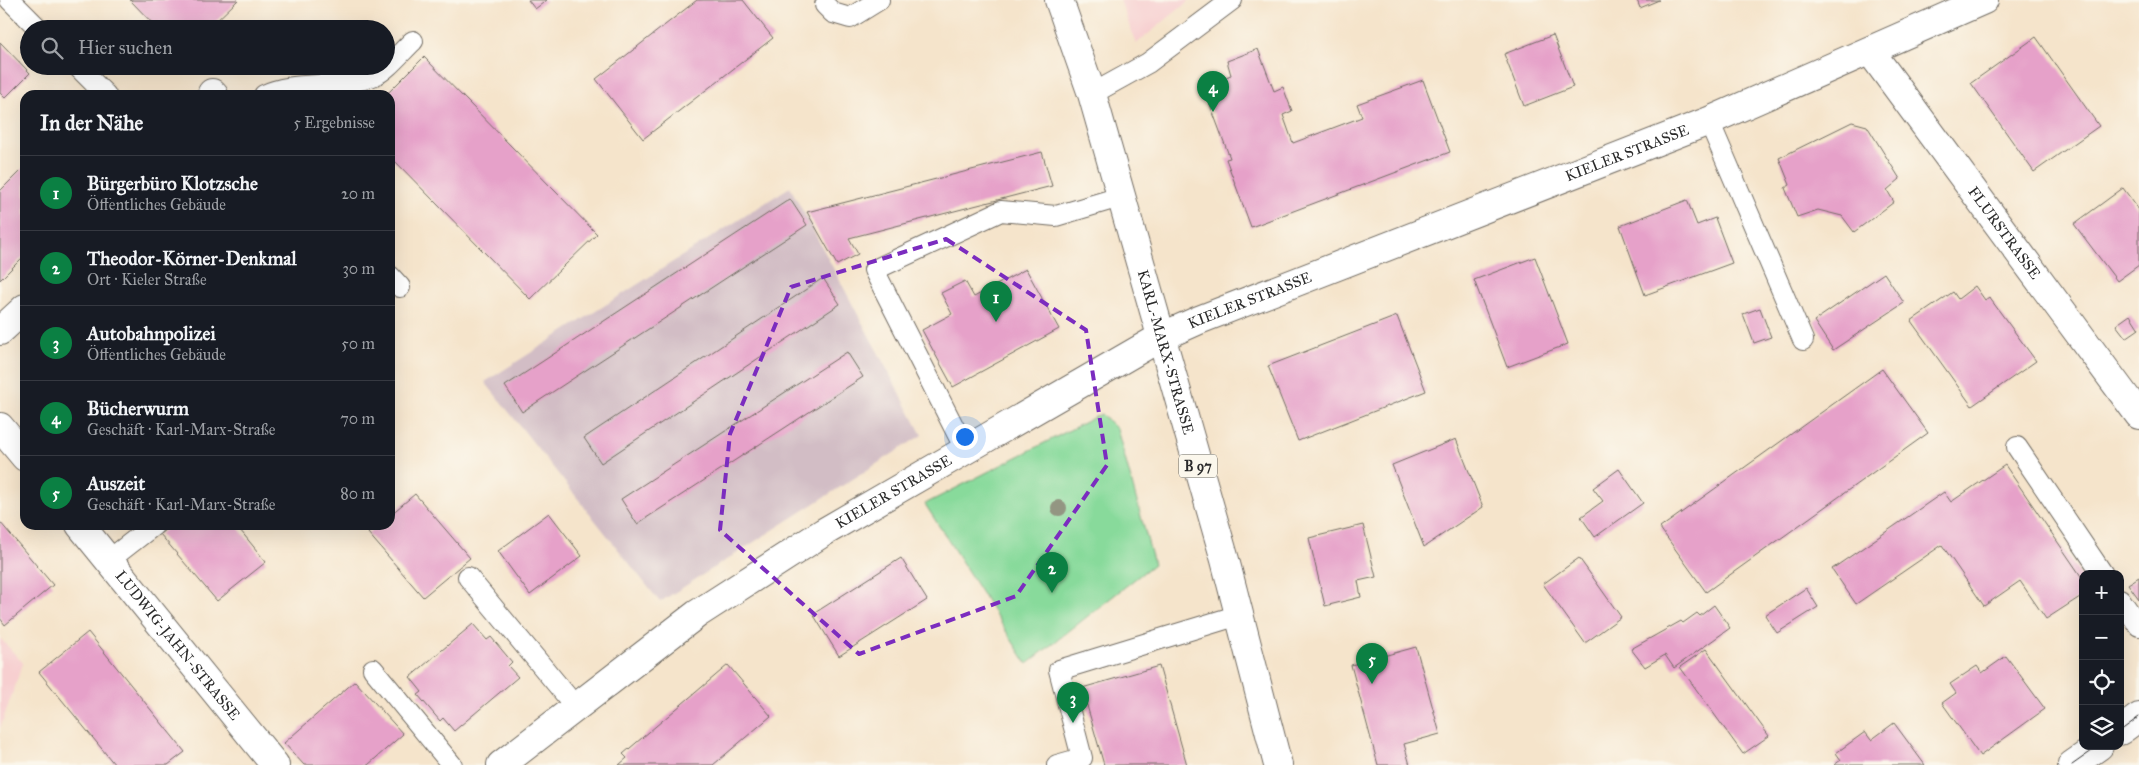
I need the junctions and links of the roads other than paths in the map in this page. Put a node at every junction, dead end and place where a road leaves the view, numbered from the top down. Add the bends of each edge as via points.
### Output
1 (10, 0) edge
2 (879, 0) edge
3 (1059, 0) edge
4 (1232, 0) edge
5 (1984, 0) edge
6 (825, 5) dead end
7 (30, 20) edge
8 (413, 41) dead end
9 (1870, 51) junction
10 (395, 58) edge
11 (86, 75) edge
12 (377, 75) edge
13 (101, 90) edge
14 (273, 90) edge
15 (1092, 94) junction
16 (1709, 121) junction
17 (1120, 197) junction
18 (20, 313) edge
19 (0, 331) edge
20 (1160, 337) junction
21 (1803, 340) dead end
22 (2139, 415) edge
23 (0, 427) edge
24 (2017, 447) dead end
25 (965, 449) junction
26 (20, 452) edge
27 (84, 530) edge
28 (148, 530) edge
29 (109, 560) junction
30 (2100, 570) edge
31 (468, 577) dead end
32 (2124, 605) edge
33 (1239, 615) junction
34 (2139, 626) edge
35 (373, 669) dead end
36 (576, 706) junction
37 (2139, 718) edge
38 (2124, 728) edge
39 (2093, 750) edge
40 (275, 765) edge
41 (452, 765) edge
42 (501, 765) edge
43 (1057, 765) edge
44 (1278, 765) edge
45 (2072, 765) edge

1 - 7 lane
2 - 6 lane via 850,18 833,14
3 - 15 street, KARL-MARX-STRASSE / B 97
4 - 15 lane via 1148,63
5 - 9 street, KIELER STRASSE
8 - 10 lane
9 - 16 street, KIELER STRASSE
9 - 22 street, FLURSTRASSE
11 - 13 lane
12 - 14 lane via 345,84
15 - 17 street, KARL-MARX-STRASSE / B 97
16 - 20 street, KIELER STRASSE
16 - 21 lane
17 - 20 street, KARL-MARX-STRASSE / B 97
17 - 25 lane via 1056,216 1001,210 874,270
18 - 19 street
20 - 25 street, KIELER STRASSE
20 - 33 street, KARL-MARX-STRASSE / B 97
23 - 26 street
24 - 30 lane
25 - 36 street, KIELER STRASSE via 824,532 697,614
27 - 29 street, LUDWIG-JAHN-STRASSE
28 - 29 lane
29 - 40 street, LUDWIG-JAHN-STRASSE
31 - 36 lane
32 - 34 lane
33 - 43 lane via 1059,670 1082,758
33 - 44 street, KARL-MARX-STRASSE / B 97
35 - 41 lane
36 - 42 street, KIELER STRASSE
37 - 38 street
39 - 45 street

